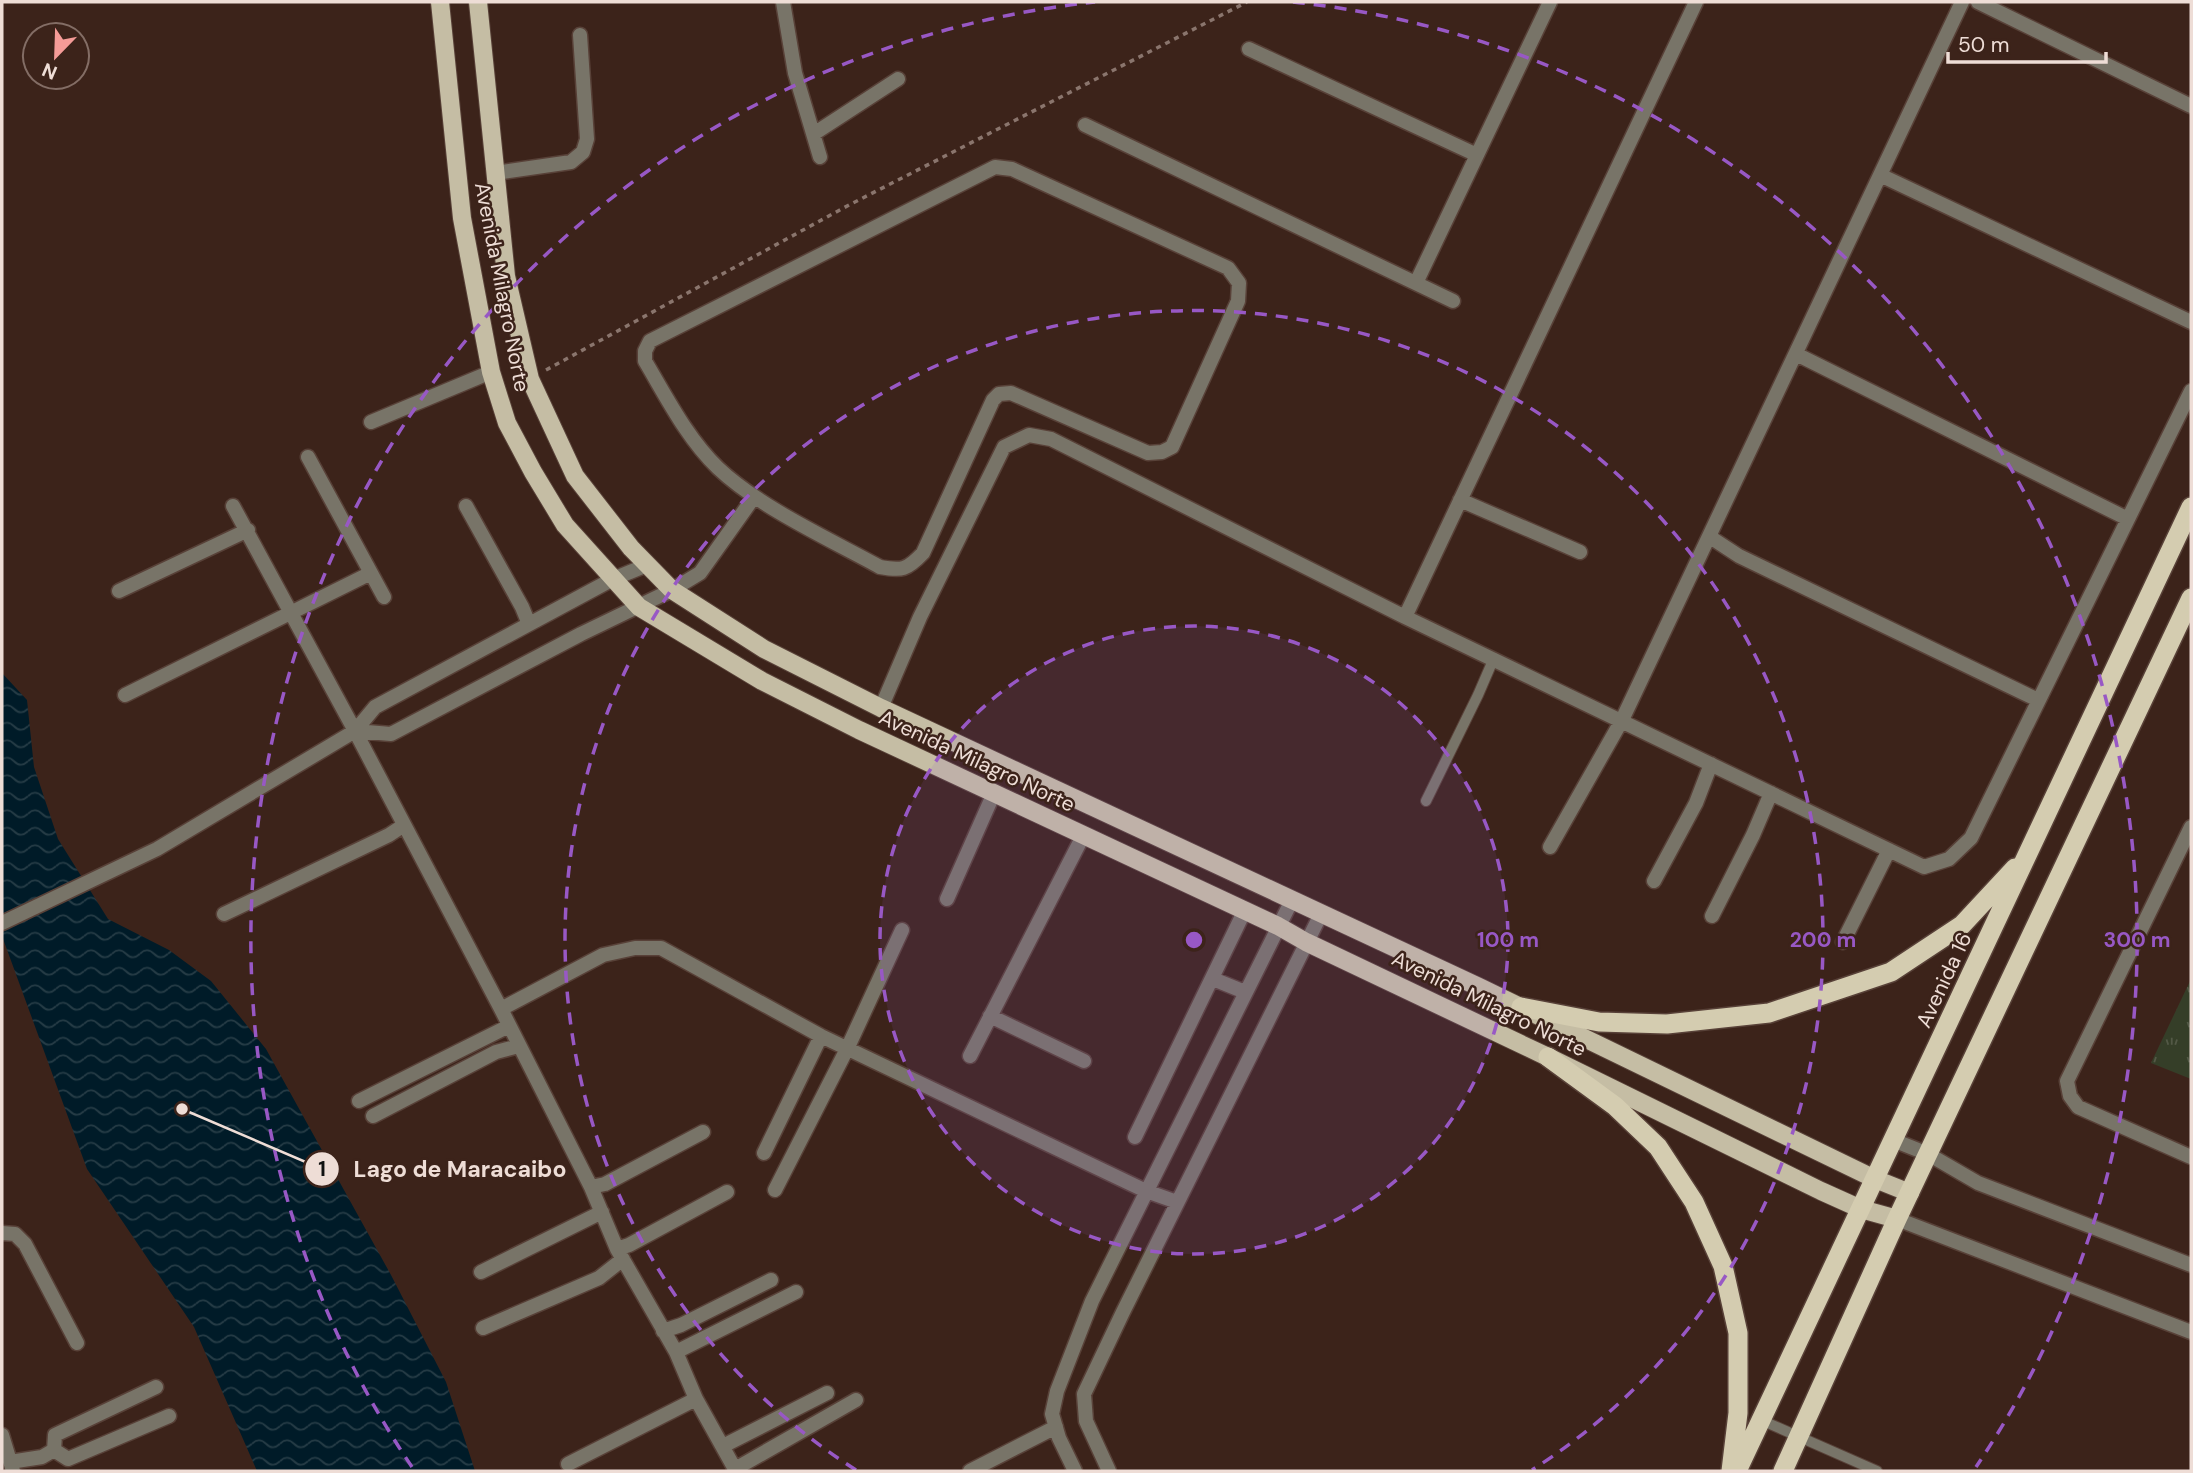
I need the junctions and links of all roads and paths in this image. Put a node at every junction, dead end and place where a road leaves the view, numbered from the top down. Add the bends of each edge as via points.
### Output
1 (440, 2) edge
2 (478, 2) edge
3 (783, 2) edge
4 (1247, 2) edge
5 (1550, 2) edge
6 (1696, 2) edge
7 (1962, 2) edge
8 (1978, 2) edge
9 (580, 35) dead end
10 (1248, 49) dead end
11 (898, 79) dead end
12 (2191, 106) edge
13 (1085, 125) dead end
14 (814, 133) junction
15 (1477, 155) junction
16 (820, 157) dead end
17 (495, 173) junction
18 (1880, 175) junction
19 (1416, 283) junction
20 (1453, 301) dead end
21 (2191, 322) edge
22 (1796, 354) junction
23 (491, 372) junction
24 (530, 379) junction
25 (2191, 391) edge
26 (371, 422) dead end
27 (308, 457) dead end
28 (754, 497) junction
29 (1460, 500) junction
30 (233, 506) dead end
31 (466, 506) dead end
32 (2191, 507) edge
33 (2127, 519) junction
34 (248, 530) junction
35 (1710, 537) junction
36 (1580, 552) dead end
37 (647, 565) junction
38 (370, 573) junction
39 (613, 579) junction
40 (672, 590) junction
41 (119, 591) dead end
42 (384, 597) dead end
43 (2191, 598) edge
44 (639, 607) junction
45 (290, 612) junction
46 (1405, 617) junction
47 (529, 624) junction
48 (1494, 658) junction
49 (125, 695) dead end
50 (2038, 700) junction
51 (881, 708) junction
52 (1622, 720) junction
53 (355, 731) junction
54 (1712, 764) junction
55 (994, 793) junction
56 (1771, 793) junction
57 (1426, 801) dead end
58 (404, 825) junction
59 (2191, 827) edge
60 (1083, 836) junction
61 (1550, 848) dead end
62 (1889, 850) junction
63 (2028, 855) junction
64 (1654, 881) dead end
65 (947, 899) dead end
66 (1292, 900) junction
67 (1244, 912) junction
68 (224, 914) dead end
69 (1321, 914) junction
70 (1712, 916) dead end
71 (2, 923) edge
72 (1278, 926) junction
73 (902, 930) dead end
74 (1306, 942) junction
75 (1843, 942) dead end
76 (1213, 979) junction
77 (1245, 992) junction
78 (1521, 1007) junction
79 (501, 1009) junction
80 (990, 1016) junction
81 (509, 1026) junction
82 (821, 1036) junction
83 (519, 1046) junction
84 (848, 1047) junction
85 (970, 1056) dead end
86 (1548, 1057) junction
87 (1084, 1061) dead end
88 (359, 1101) dead end
89 (373, 1116) dead end
90 (703, 1132) dead end
91 (1135, 1137) dead end
92 (1893, 1140) junction
93 (764, 1153) dead end
94 (1928, 1154) junction
95 (2191, 1157) edge
96 (1875, 1179) junction
97 (592, 1188) junction
98 (775, 1190) dead end
99 (1146, 1191) junction
100 (727, 1192) dead end
101 (1910, 1193) junction
102 (1177, 1202) junction
103 (1861, 1209) junction
104 (602, 1212) junction
105 (1897, 1219) junction
106 (2, 1233) edge
107 (620, 1254) junction
108 (2191, 1265) edge
109 (481, 1272) dead end
110 (771, 1280) dead end
111 (796, 1292) dead end
112 (483, 1328) dead end
113 (663, 1331) junction
114 (2191, 1332) edge
115 (77, 1343) dead end
116 (676, 1352) junction
117 (156, 1387) dead end
118 (827, 1393) dead end
119 (696, 1399) junction
120 (856, 1400) dead end
121 (169, 1416) dead end
122 (1761, 1420) junction
123 (1056, 1427) junction
124 (2, 1435) edge
125 (1799, 1435) junction
126 (723, 1446) junction
127 (54, 1450) junction
128 (568, 1464) dead end
129 (12, 1466) edge
130 (736, 1470) edge
131 (970, 1471) edge
132 (1075, 1471) edge
133 (1109, 1471) edge
134 (1731, 1471) edge
135 (1737, 1471) edge
136 (1783, 1471) edge
137 (1877, 1471) edge

1 - 23 main road, Avenida Milagro Norte via 462,218
2 - 17 main road, Avenida Milagro Norte
3 - 14 street via 794,73
4 - 24 path via 849,205
5 - 15 street
6 - 29 street
7 - 18 street
8 - 12 street
9 - 17 street via 587,138 583,152 571,162
10 - 15 street
11 - 14 street
13 - 19 street
14 - 16 street
15 - 19 street
17 - 24 main road, Avenida Milagro Norte via 506,276
18 - 21 street
18 - 22 street
19 - 20 street
22 - 33 street
22 - 35 street
23 - 26 street
23 - 39 main road, Avenida Milagro Norte via 507,423 533,472 565,525
24 - 37 main road, Avenida Milagro Norte via 575,476
25 - 33 street
27 - 38 street
28 - 28 street via 880,567 898,570 911,566 923,553 999,394 1011,393 1148,453 1172,447 1238,301 1239,283 1228,268 1012,169 995,167 650,341 645,361 692,438
28 - 40 street via 700,573
29 - 36 street
29 - 46 street
30 - 34 street
31 - 47 street
32 - 63 highway, Avenida 16
33 - 50 street
34 - 41 street
34 - 45 street
35 - 50 street via 1739,556
35 - 52 street
37 - 39 street
37 - 40 main road, Avenida Milagro Norte
38 - 42 street
38 - 45 street
39 - 44 main road, Avenida Milagro Norte
39 - 47 street
40 - 44 street
40 - 51 main road, Avenida Milagro Norte via 764,649
43 - 94 highway
44 - 53 street via 391,734
44 - 55 main road, Avenida Milagro Norte via 762,681
45 - 49 street
45 - 53 street
46 - 48 street
46 - 51 street via 1051,439 1028,435 1004,447 920,617
47 - 53 street via 375,707
48 - 52 street
48 - 57 lane
50 - 62 street via 1971,838 1949,859 1924,867
51 - 66 main road, Avenida Milagro Norte
52 - 54 street
52 - 61 street
53 - 58 street
53 - 71 street via 156,849
54 - 56 street
54 - 64 street
55 - 60 main road, Avenida Milagro Norte
55 - 65 street
56 - 62 street
56 - 70 street
58 - 68 street
58 - 79 street
59 - 95 street via 2067,1082 2078,1107
60 - 67 main road, Avenida Milagro Norte
60 - 80 street
62 - 75 street
63 - 78 highway via 1962,925 1891,972 1769,1013 1667,1024 1599,1022
63 - 92 highway, Avenida 16
66 - 69 main road, Avenida Milagro Norte
66 - 72 street
67 - 72 main road, Avenida Milagro Norte
67 - 76 street
69 - 74 street
69 - 78 main road, Avenida Milagro Norte
72 - 74 main road, Avenida Milagro Norte
72 - 77 street
73 - 84 street
74 - 86 main road, Avenida Milagro Norte
74 - 102 street
76 - 77 street
76 - 91 street
77 - 99 street
78 - 96 main road, Avenida Milagro Norte
79 - 81 street
79 - 82 street via 603,955 661,948
80 - 85 street
80 - 87 street
81 - 83 street
81 - 88 street
82 - 84 street
82 - 93 street
83 - 89 street via 496,1052
83 - 97 street
84 - 98 street
84 - 99 street
86 - 103 main road, Avenida Milagro Norte
86 - 134 highway via 1615,1106 1658,1147 1709,1234 1723,1266 1738,1333 1738,1413
90 - 97 street
92 - 94 street
92 - 96 highway, Avenida 16
94 - 101 highway
94 - 108 street via 1978,1182
96 - 101 main road, Avenida Milagro Norte
96 - 103 highway, Avenida 16
97 - 104 street
99 - 102 street
99 - 123 street via 1092,1301 1057,1391 1052,1414
100 - 107 street
101 - 105 highway
102 - 133 street via 1084,1394 1086,1421
103 - 105 main road, Avenida Milagro Norte
103 - 122 highway, Avenida 16
104 - 107 street
104 - 109 street
105 - 114 street
105 - 125 highway
106 - 115 street via 15,1234 24,1244
107 - 112 street via 599,1278
107 - 113 street
110 - 113 street
111 - 116 street
113 - 116 street
116 - 119 street
117 - 127 street via 55,1435
118 - 126 street
119 - 126 street
119 - 128 street
120 - 130 street
121 - 127 street via 68,1459
122 - 125 lane
122 - 135 highway, Avenida 16
123 - 131 street
123 - 132 street
124 - 129 street
125 - 136 highway
125 - 137 lane
126 - 130 street
127 - 129 street

